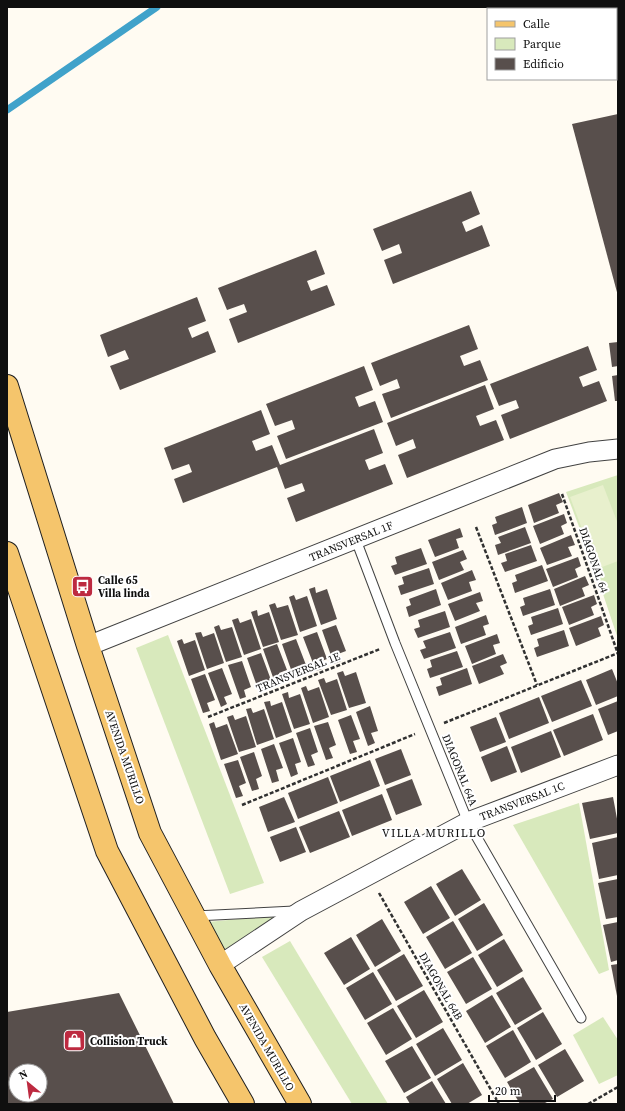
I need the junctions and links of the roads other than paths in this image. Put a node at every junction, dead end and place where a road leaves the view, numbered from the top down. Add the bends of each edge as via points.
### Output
1 (7, 386) edge
2 (618, 448) edge
3 (356, 540) junction
4 (7, 553) edge
5 (88, 646) junction
6 (618, 765) edge
7 (468, 822) junction
8 (301, 911) junction
9 (193, 916) junction
10 (220, 965) junction
11 (581, 1018) dead end
12 (243, 1104) edge
13 (300, 1104) edge

1 - 5 main road, AVENIDA MURILLO
2 - 3 street, TRANSVERSAL 1F via 555,459
3 - 5 street, TRANSVERSAL 1F
3 - 7 lane, DIAGONAL 64A
4 - 12 main road via 107,851 205,1038
5 - 9 main road, AVENIDA MURILLO via 150,832
6 - 7 street, TRANSVERSAL 1C
7 - 8 street, TRANSVERSAL 1C
7 - 11 lane, DIAGONAL 64A
8 - 9 lane, TRANSVERSAL 1C
8 - 10 street, TRANSVERSAL 1C
9 - 10 main road, AVENIDA MURILLO
10 - 13 main road, AVENIDA MURILLO

